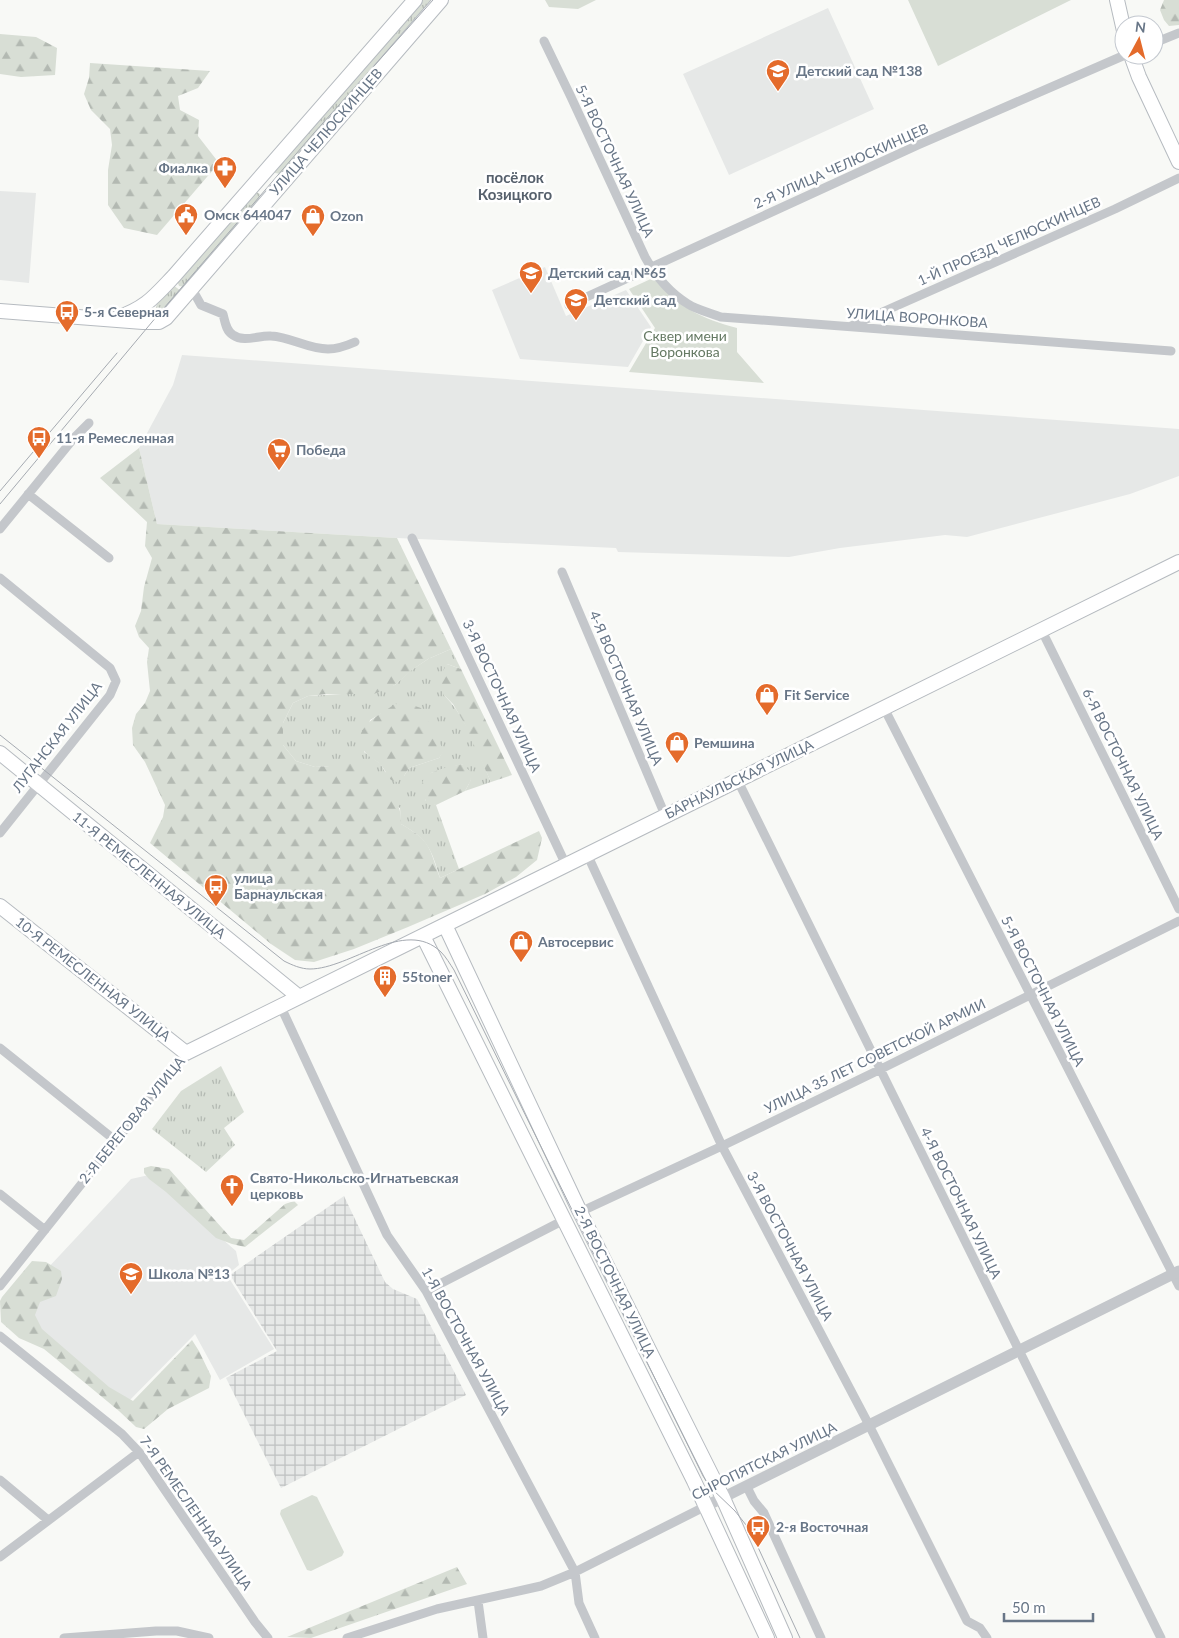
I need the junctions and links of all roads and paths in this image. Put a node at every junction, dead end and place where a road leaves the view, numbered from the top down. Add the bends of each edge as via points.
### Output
1 (415, 0) edge
2 (441, 0) edge
3 (1117, 0) edge
4 (1120, 15) edge
5 (1179, 33) edge
6 (1164, 39) edge
7 (544, 41) dead end
8 (1114, 60) edge
9 (1135, 65) edge
10 (1179, 162) edge
11 (1179, 178) edge
12 (258, 179) junction
13 (274, 192) junction
14 (651, 268) junction
15 (668, 288) joint
16 (192, 289) junction
17 (569, 305) dead end
18 (0, 311) edge
19 (112, 320) junction
20 (849, 327) junction
21 (355, 342) dead end
22 (1171, 351) dead end
23 (90, 424) dead end
24 (28, 494) junction
25 (0, 529) edge
26 (412, 538) dead end
27 (109, 558) dead end
28 (1179, 562) edge
29 (562, 572) dead end
30 (0, 578) edge
31 (1042, 631) junction
32 (884, 708) junction
33 (0, 753) edge
34 (737, 779) junction
35 (38, 784) junction
36 (665, 815) junction
37 (0, 833) edge
38 (586, 854) junction
39 (566, 864) junction
40 (0, 906) edge
41 (1179, 909) edge
42 (1179, 921) edge
43 (445, 925) junction
44 (423, 936) junction
45 (1030, 996) junction
46 (299, 997) junction
47 (280, 1005) junction
48 (0, 1048) edge
49 (186, 1053) junction
50 (881, 1069) junction
51 (116, 1141) junction
52 (722, 1146) junction
53 (0, 1194) edge
54 (580, 1212) junction
55 (564, 1220) junction
56 (44, 1230) junction
57 (1176, 1272) edge
58 (0, 1286) edge
59 (1179, 1286) edge
60 (426, 1291) junction
61 (0, 1336) edge
62 (1018, 1351) junction
63 (869, 1425) junction
64 (139, 1452) junction
65 (0, 1480) edge
66 (747, 1487) junction
67 (722, 1498) junction
68 (706, 1506) junction
69 (48, 1520) junction
70 (0, 1557) edge
71 (575, 1572) junction
72 (478, 1601) junction
73 (364, 1636) edge
74 (64, 1638) edge
75 (209, 1638) edge
76 (268, 1638) edge
77 (347, 1638) edge
78 (483, 1638) edge
79 (595, 1638) edge
80 (767, 1638) edge
81 (785, 1638) edge
82 (821, 1638) edge
83 (987, 1638) edge
84 (1161, 1638) edge

1 - 12 main road, УЛИЦА ЧЕЛЮСКИНЦЕВ
2 - 13 main road, УЛИЦА ЧЕЛЮСКИНЦЕВ
3 - 4 main road
5 - 6 street
7 - 14 street, 5-Я ВОСТОЧНАЯ УЛИЦА
8 - 14 street, 2-Я УЛИЦА ЧЕЛЮСКИНЦЕВ via 918,145
9 - 10 main road
11 - 20 street, 1-Й ПРОЕЗД ЧЕЛЮСКИНЦЕВ
12 - 13 main road
12 - 19 main road, УЛИЦА ЧЕЛЮСКИНЦЕВ via 151,300 140,309
13 - 16 main road, УЛИЦА ЧЕЛЮСКИНЦЕВ
14 - 15 street, 5-Я ВОСТОЧНАЯ УЛИЦА
14 - 17 street, 2-Я УЛИЦА ЧЕЛЮСКИНЦЕВ
15 - 20 street, УЛИЦА ВОРОНКОВА via 688,304 721,317
16 - 19 main road, УЛИЦА ЧЕЛЮСКИНЦЕВ via 159,322
16 - 21 street via 201,305 223,314 226,328 238,338 280,337 314,348 330,349
18 - 19 main road
20 - 22 street, УЛИЦА ВОРОНКОВА
23 - 24 street via 74,438
24 - 25 street
24 - 27 street
26 - 39 street, 3-Я ВОСТОЧНАЯ УЛИЦА
28 - 31 main road, БАРНАУЛЬСКАЯ УЛИЦА
29 - 36 street, 4-Я ВОСТОЧНАЯ УЛИЦА
30 - 35 street, ЛУГАНСКАЯ УЛИЦА via 110,668 116,681 110,695
31 - 32 main road, БАРНАУЛЬСКАЯ УЛИЦА
31 - 41 street, 6-Я ВОСТОЧНАЯ УЛИЦА
32 - 34 main road, БАРНАУЛЬСКАЯ УЛИЦА
32 - 45 street, 5-Я ВОСТОЧНАЯ УЛИЦА
33 - 35 main road, 11-Я РЕМЕСЛЕННАЯ УЛИЦА
34 - 36 main road, БАРНАУЛЬСКАЯ УЛИЦА
34 - 50 street, 4-Я ВОСТОЧНАЯ УЛИЦА
35 - 37 street, ЛУГАНСКАЯ УЛИЦА
35 - 46 main road, 11-Я РЕМЕСЛЕННАЯ УЛИЦА
36 - 38 main road, БАРНАУЛЬСКАЯ УЛИЦА
38 - 39 main road, БАРНАУЛЬСКАЯ УЛИЦА
38 - 52 street, 3-Я ВОСТОЧНАЯ УЛИЦА
39 - 43 main road, БАРНАУЛЬСКАЯ УЛИЦА
40 - 49 main road, 10-Я РЕМЕСЛЕННАЯ УЛИЦА
42 - 45 street, УЛИЦА 35 ЛЕТ СОВЕТСКОЙ АРМИИ
43 - 44 main road, БАРНАУЛЬСКАЯ УЛИЦА
43 - 54 main road, 2-Я ВОСТОЧНАЯ УЛИЦА
44 - 46 main road, БАРНАУЛЬСКАЯ УЛИЦА
44 - 55 main road, 2-Я ВОСТОЧНАЯ УЛИЦА
45 - 50 street, УЛИЦА 35 ЛЕТ СОВЕТСКОЙ АРМИИ
45 - 57 street, 5-Я ВОСТОЧНАЯ УЛИЦА
46 - 47 main road, 2-Я БЕРЕГОВАЯ УЛИЦА
47 - 49 main road, 2-Я БЕРЕГОВАЯ УЛИЦА
47 - 60 street, 1-Я ВОСТОЧНАЯ УЛИЦА via 387,1235
48 - 51 street
49 - 51 street, 2-Я БЕРЕГОВАЯ УЛИЦА
50 - 52 street, УЛИЦА 35 ЛЕТ СОВЕТСКОЙ АРМИИ
50 - 62 street, 4-Я ВОСТОЧНАЯ УЛИЦА
51 - 56 street, 2-Я БЕРЕГОВАЯ УЛИЦА
52 - 54 street, УЛИЦА 35 ЛЕТ СОВЕТСКОЙ АРМИИ
52 - 63 street, 3-Я ВОСТОЧНАЯ УЛИЦА
53 - 56 street
54 - 67 main road, 2-Я ВОСТОЧНАЯ УЛИЦА
55 - 60 street
55 - 68 main road, 2-Я ВОСТОЧНАЯ УЛИЦА
56 - 58 street, 2-Я БЕРЕГОВАЯ УЛИЦА
57 - 59 street, 5-Я ВОСТОЧНАЯ УЛИЦА
57 - 62 street, СЫРОПЯТСКАЯ УЛИЦА
60 - 71 street, 1-Я ВОСТОЧНАЯ УЛИЦА
61 - 64 street, 7-Я РЕМЕСЛЕННАЯ УЛИЦА via 122,1434
62 - 63 street, СЫРОПЯТСКАЯ УЛИЦА
62 - 84 street, 4-Я ВОСТОЧНАЯ УЛИЦА
63 - 66 street, СЫРОПЯТСКАЯ УЛИЦА
63 - 83 street, 3-Я ВОСТОЧНАЯ УЛИЦА via 967,1621 980,1628
64 - 69 street
64 - 76 street, 7-Я РЕМЕСЛЕННАЯ УЛИЦА
65 - 69 street
66 - 67 street, СЫРОПЯТСКАЯ УЛИЦА
66 - 82 street via 764,1514
67 - 68 street, СЫРОПЯТСКАЯ УЛИЦА
67 - 81 main road, 2-Я ВОСТОЧНАЯ УЛИЦА
68 - 71 street, СЫРОПЯТСКАЯ УЛИЦА
68 - 80 main road, 2-Я ВОСТОЧНАЯ УЛИЦА
69 - 70 street
71 - 72 street, СЫРОПЯТСКАЯ УЛИЦА via 540,1586
71 - 79 street, 1-Я ВОСТОЧНАЯ УЛИЦА via 579,1603
72 - 73 street, СЫРОПЯТСКАЯ УЛИЦА via 436,1609
72 - 78 street
73 - 77 street, СЫРОПЯТСКАЯ УЛИЦА
74 - 75 street via 177,1631

